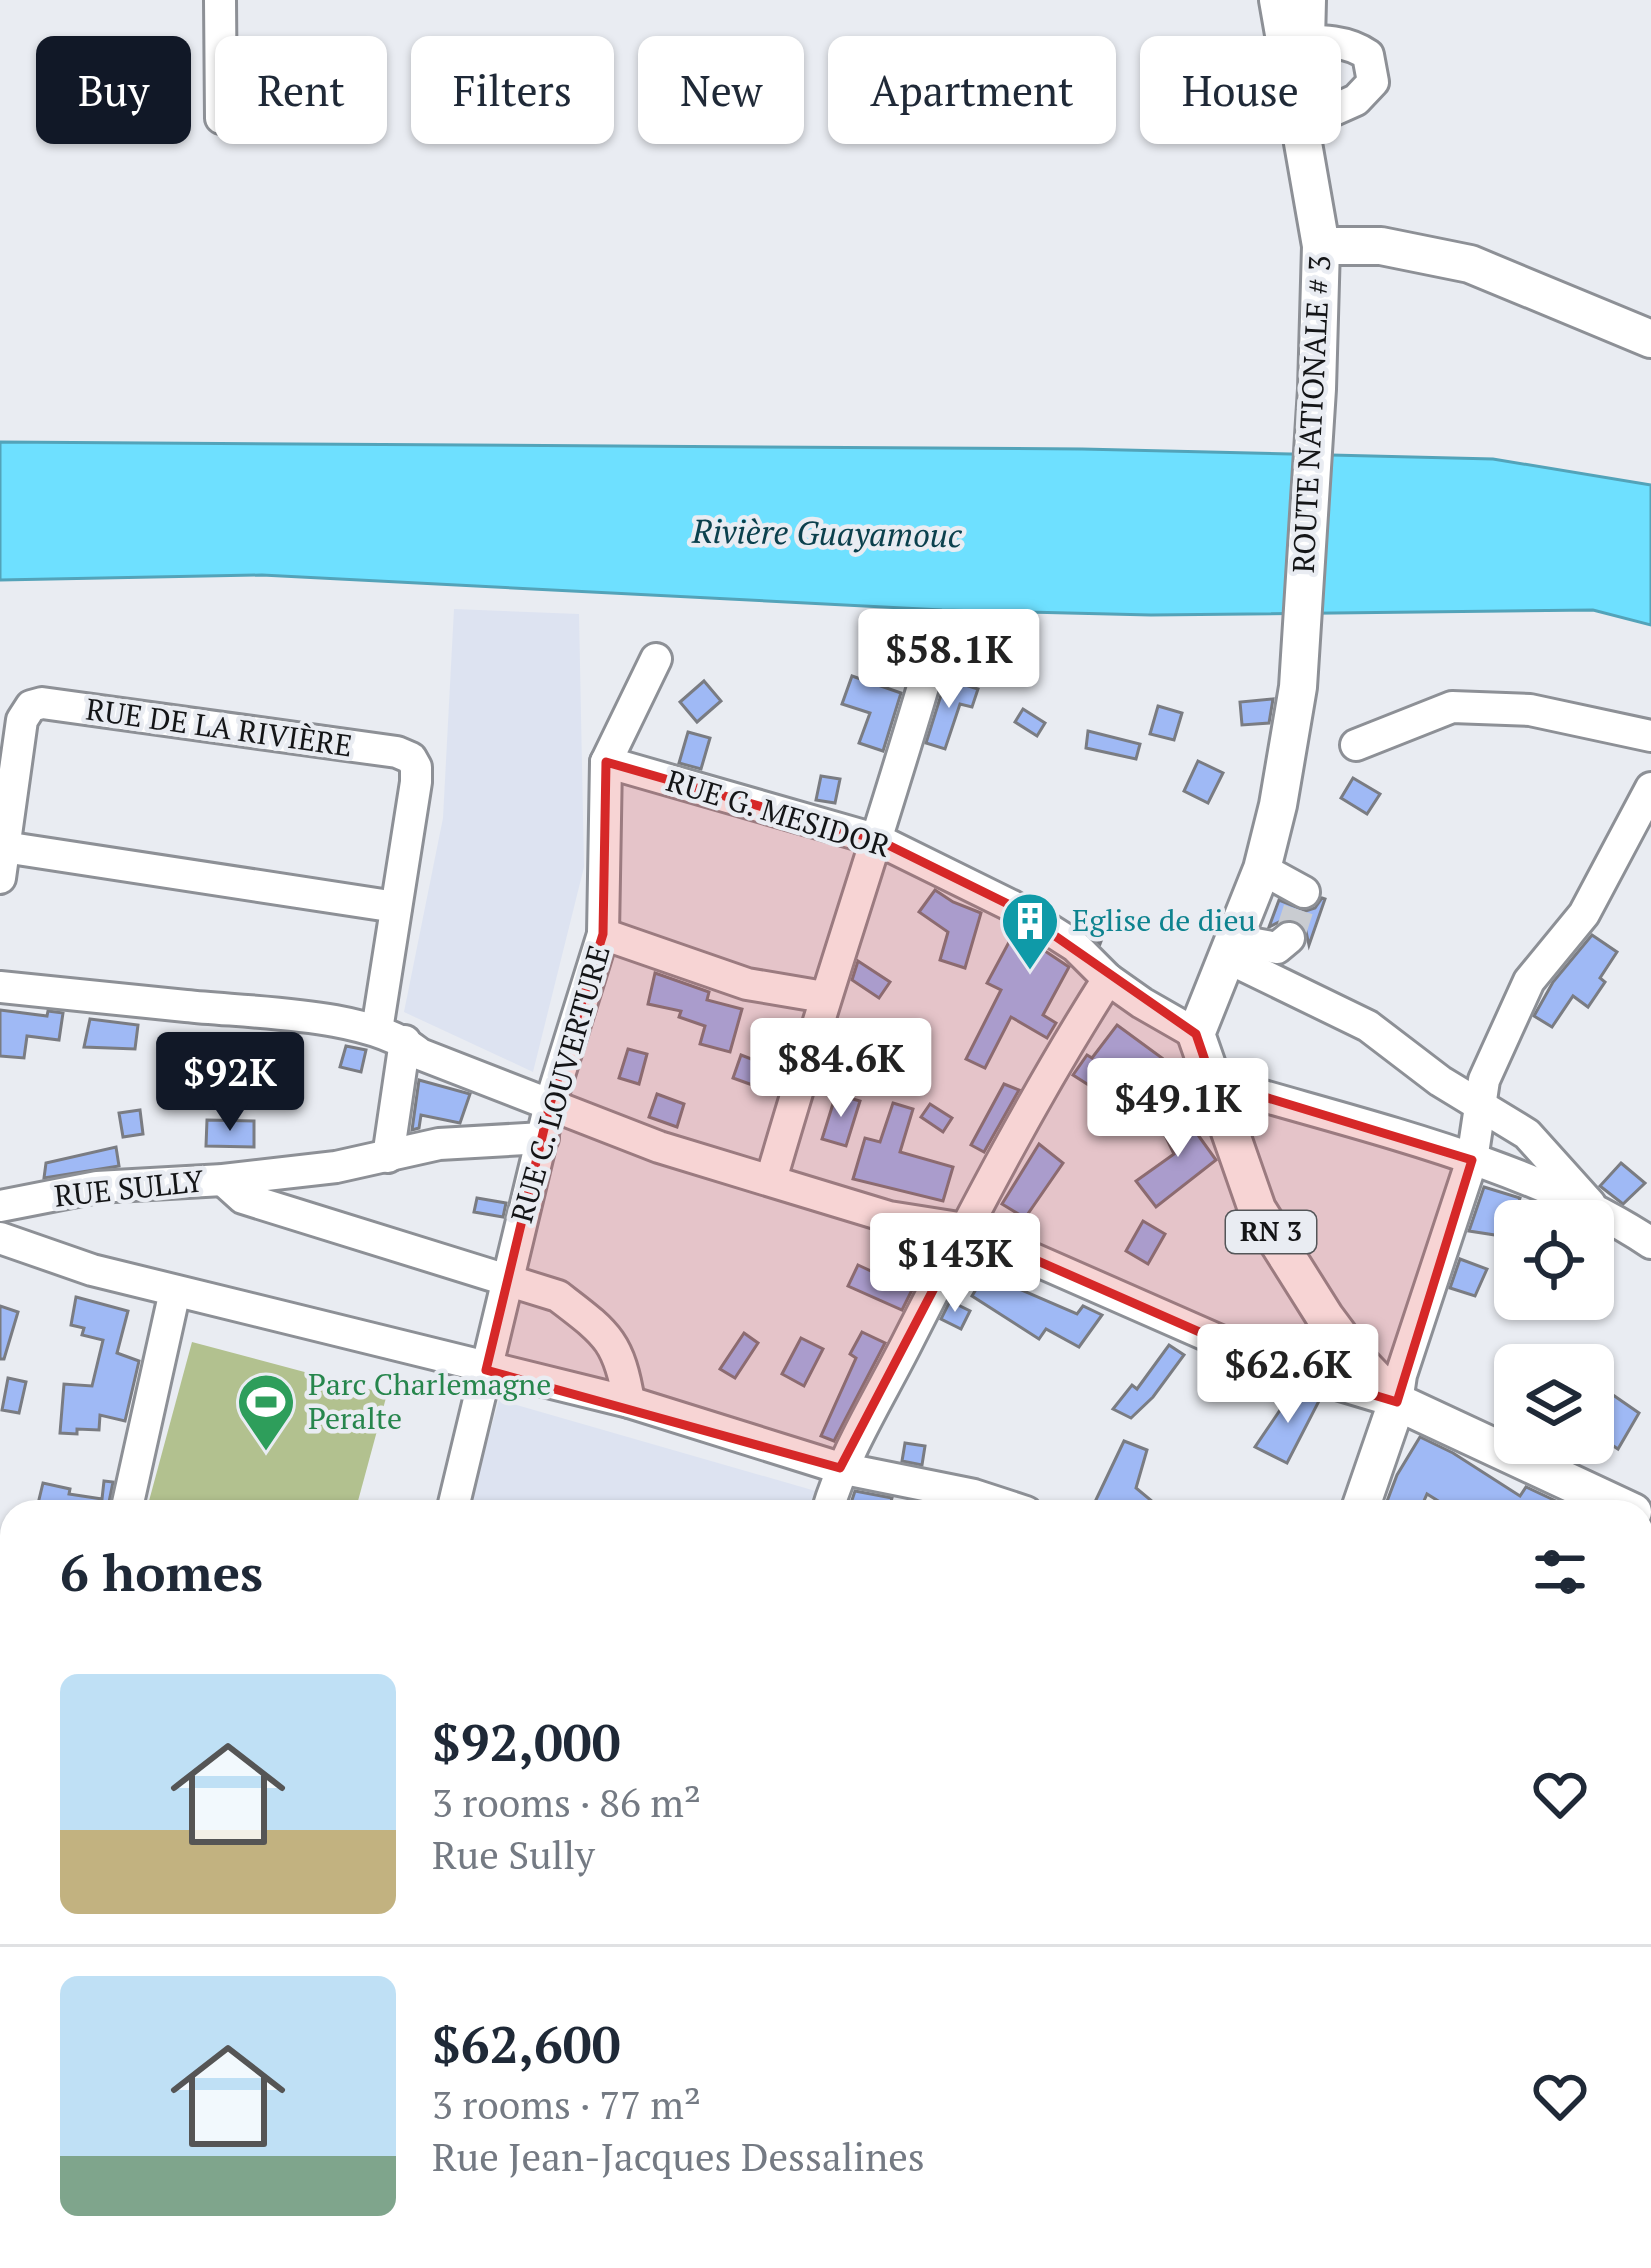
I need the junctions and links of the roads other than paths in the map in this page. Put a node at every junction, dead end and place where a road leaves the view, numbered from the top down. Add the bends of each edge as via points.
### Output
1 (220, 0) edge
2 (1278, 0) edge
3 (1310, 0) edge
4 (220, 36) edge
5 (1296, 36) edge
6 (1299, 36) edge
7 (1341, 45) edge
8 (1341, 106) edge
9 (1304, 144) edge
10 (1322, 246) junction
11 (1651, 338) edge
12 (656, 659) dead end
13 (928, 670) dead end
14 (1651, 736) edge
15 (1356, 745) dead end
16 (606, 762) junction
17 (1651, 788) edge
18 (878, 840) junction
19 (4, 847) junction
20 (1262, 869) junction
21 (0, 878) edge
22 (1304, 892) dead end
23 (396, 907) junction
24 (603, 934) junction
25 (1289, 938) dead end
26 (1230, 948) junction
27 (1108, 979) junction
28 (0, 987) edge
29 (824, 997) junction
30 (1196, 1034) junction
31 (391, 1035) junction
32 (1211, 1081) junction
33 (1479, 1102) junction
34 (550, 1104) junction
35 (542, 1138) junction
36 (388, 1157) junction
37 (1472, 1160) junction
38 (223, 1180) junction
39 (771, 1180) junction
40 (1574, 1200) edge
41 (1587, 1200) edge
42 (0, 1206) edge
43 (1614, 1220) edge
44 (965, 1229) junction
45 (0, 1238) edge
46 (1651, 1243) edge
47 (508, 1277) junction
48 (175, 1292) junction
49 (486, 1370) junction
50 (629, 1402) junction
51 (1397, 1402) junction
52 (840, 1468) junction
53 (129, 1500) edge
54 (455, 1500) edge
55 (831, 1500) edge
56 (989, 1500) edge
57 (1363, 1500) edge
58 (1607, 1500) edge

1 - 4 street
2 - 5 main road, ROUTE NATIONALE # 3
3 - 6 street
7 - 8 street via 1368,55 1373,82
9 - 10 main road, ROUTE NATIONALE # 3
10 - 11 main road via 1381,246 1470,264
10 - 20 main road, ROUTE NATIONALE # 3 via 1298,687
12 - 16 street, RUE C. LOUVERTURE
13 - 18 street
14 - 15 street via 1530,710 1452,707
16 - 18 street, RUE G. MESIDOR
16 - 24 street, RUE C. LOUVERTURE
17 - 33 street via 1584,914 1528,981
18 - 27 street, RUE G. MESIDOR via 1012,906 1075,946
18 - 29 street
19 - 21 street
19 - 23 street
19 - 23 street, RUE DE LA RIVIÈRE via 22,720 42,703 397,752 416,767
20 - 22 street
20 - 26 main road, ROUTE NATIONALE # 3
23 - 31 street
24 - 29 street via 747,984
24 - 34 street, RUE C. LOUVERTURE
25 - 26 street via 1277,948
26 - 30 main road, ROUTE NATIONALE # 3
26 - 33 street via 1368,1026
27 - 30 street, RUE G. MESIDOR
27 - 44 street
28 - 31 street via 277,1014
29 - 39 street
30 - 32 main road, RN 3
31 - 34 street
31 - 36 street
32 - 37 street
32 - 51 main road, RN 3 via 1257,1210 1324,1317
33 - 37 street
33 - 41 street via 1527,1134
34 - 35 street, RUE C. LOUVERTURE
34 - 39 street
35 - 36 street, RUE SULLY via 440,1144
35 - 47 street, RUE C. LOUVERTURE
36 - 38 street, RUE SULLY
37 - 40 street
37 - 51 street
38 - 42 street, RUE SULLY via 97,1187
38 - 47 street via 243,1198
39 - 44 street via 889,1217
43 - 46 street
44 - 51 street via 1277,1366
44 - 52 street
45 - 48 street
47 - 49 street, RUE C. LOUVERTURE
47 - 50 street via 558,1296 597,1326 622,1358
48 - 49 street
48 - 53 street
49 - 50 street
49 - 54 street, RUE C. LOUVERTURE
50 - 52 street
51 - 57 main road
51 - 58 main road
52 - 55 street
52 - 56 street

